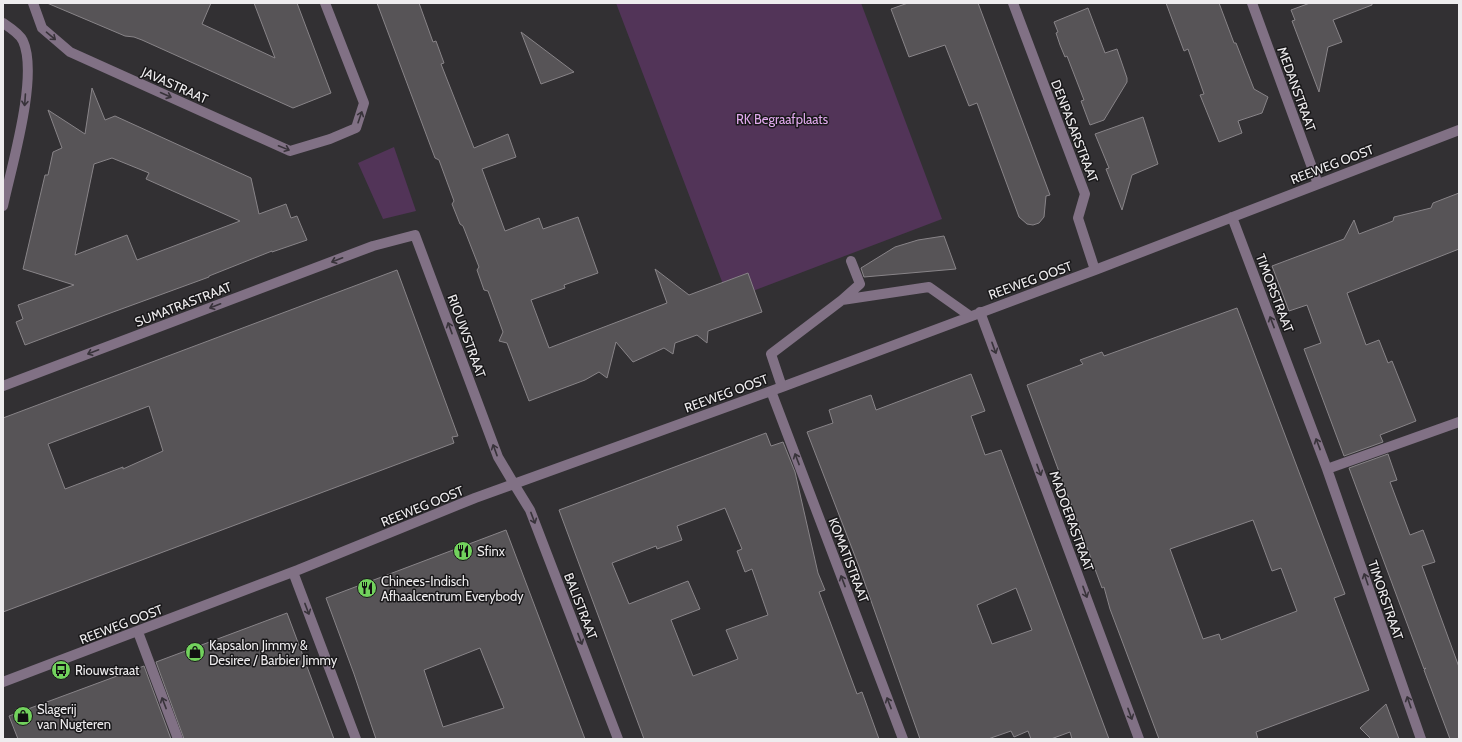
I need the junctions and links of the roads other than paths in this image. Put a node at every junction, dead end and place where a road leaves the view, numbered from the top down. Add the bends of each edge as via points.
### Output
1 (33, 3) edge
2 (326, 3) edge
3 (1013, 3) edge
4 (1252, 3) edge
5 (3, 23) edge
6 (1459, 130) edge
7 (1318, 184) junction
8 (3, 206) edge
9 (1232, 216) junction
10 (373, 246) joint
11 (851, 261) dead end
12 (1095, 270) junction
13 (842, 300) junction
14 (980, 312) junction
15 (970, 316) junction
16 (3, 386) edge
17 (782, 387) junction
18 (771, 391) junction
19 (1459, 422) edge
20 (1327, 469) junction
21 (514, 484) junction
22 (293, 572) junction
23 (138, 632) junction
24 (3, 682) edge
25 (178, 739) edge
26 (356, 739) edge
27 (618, 739) edge
28 (903, 739) edge
29 (1139, 739) edge
30 (1421, 739) edge

1 -> 2 street, JAVASTRAAT via 42,28 70,52 290,151 356,128 364,103
3 - 12 street, DENPASARSTRAAT via 1085,194 1078,218
4 - 7 street, MEDANSTRAAT
5 -> 8 street via 23,40 28,61 24,110
6 - 7 street, REEWEG OOST
7 - 9 street, REEWEG OOST
9 - 12 street, REEWEG OOST
20 -> 9 street, TIMORSTRAAT
10 -> 16 street, SUMATRASTRAAT
21 -> 10 street, RIOUWSTRAAT via 498,457 415,235
11 - 13 street via 860,284
12 - 14 street, REEWEG OOST
13 - 15 street via 929,287
13 - 17 street via 771,354
14 - 15 street, REEWEG OOST
14 -> 29 street, MADOERASTRAAT
15 - 17 street, REEWEG OOST
17 - 18 street, REEWEG OOST
18 - 21 street, REEWEG OOST
28 -> 18 street, KOMATISTRAAT
19 - 20 street
30 -> 20 street, TIMORSTRAAT
21 - 22 street, REEWEG OOST
21 -> 27 street, BALISTRAAT via 530,510
22 - 23 street, REEWEG OOST
22 -> 26 street
23 - 24 street, REEWEG OOST
25 -> 23 street

